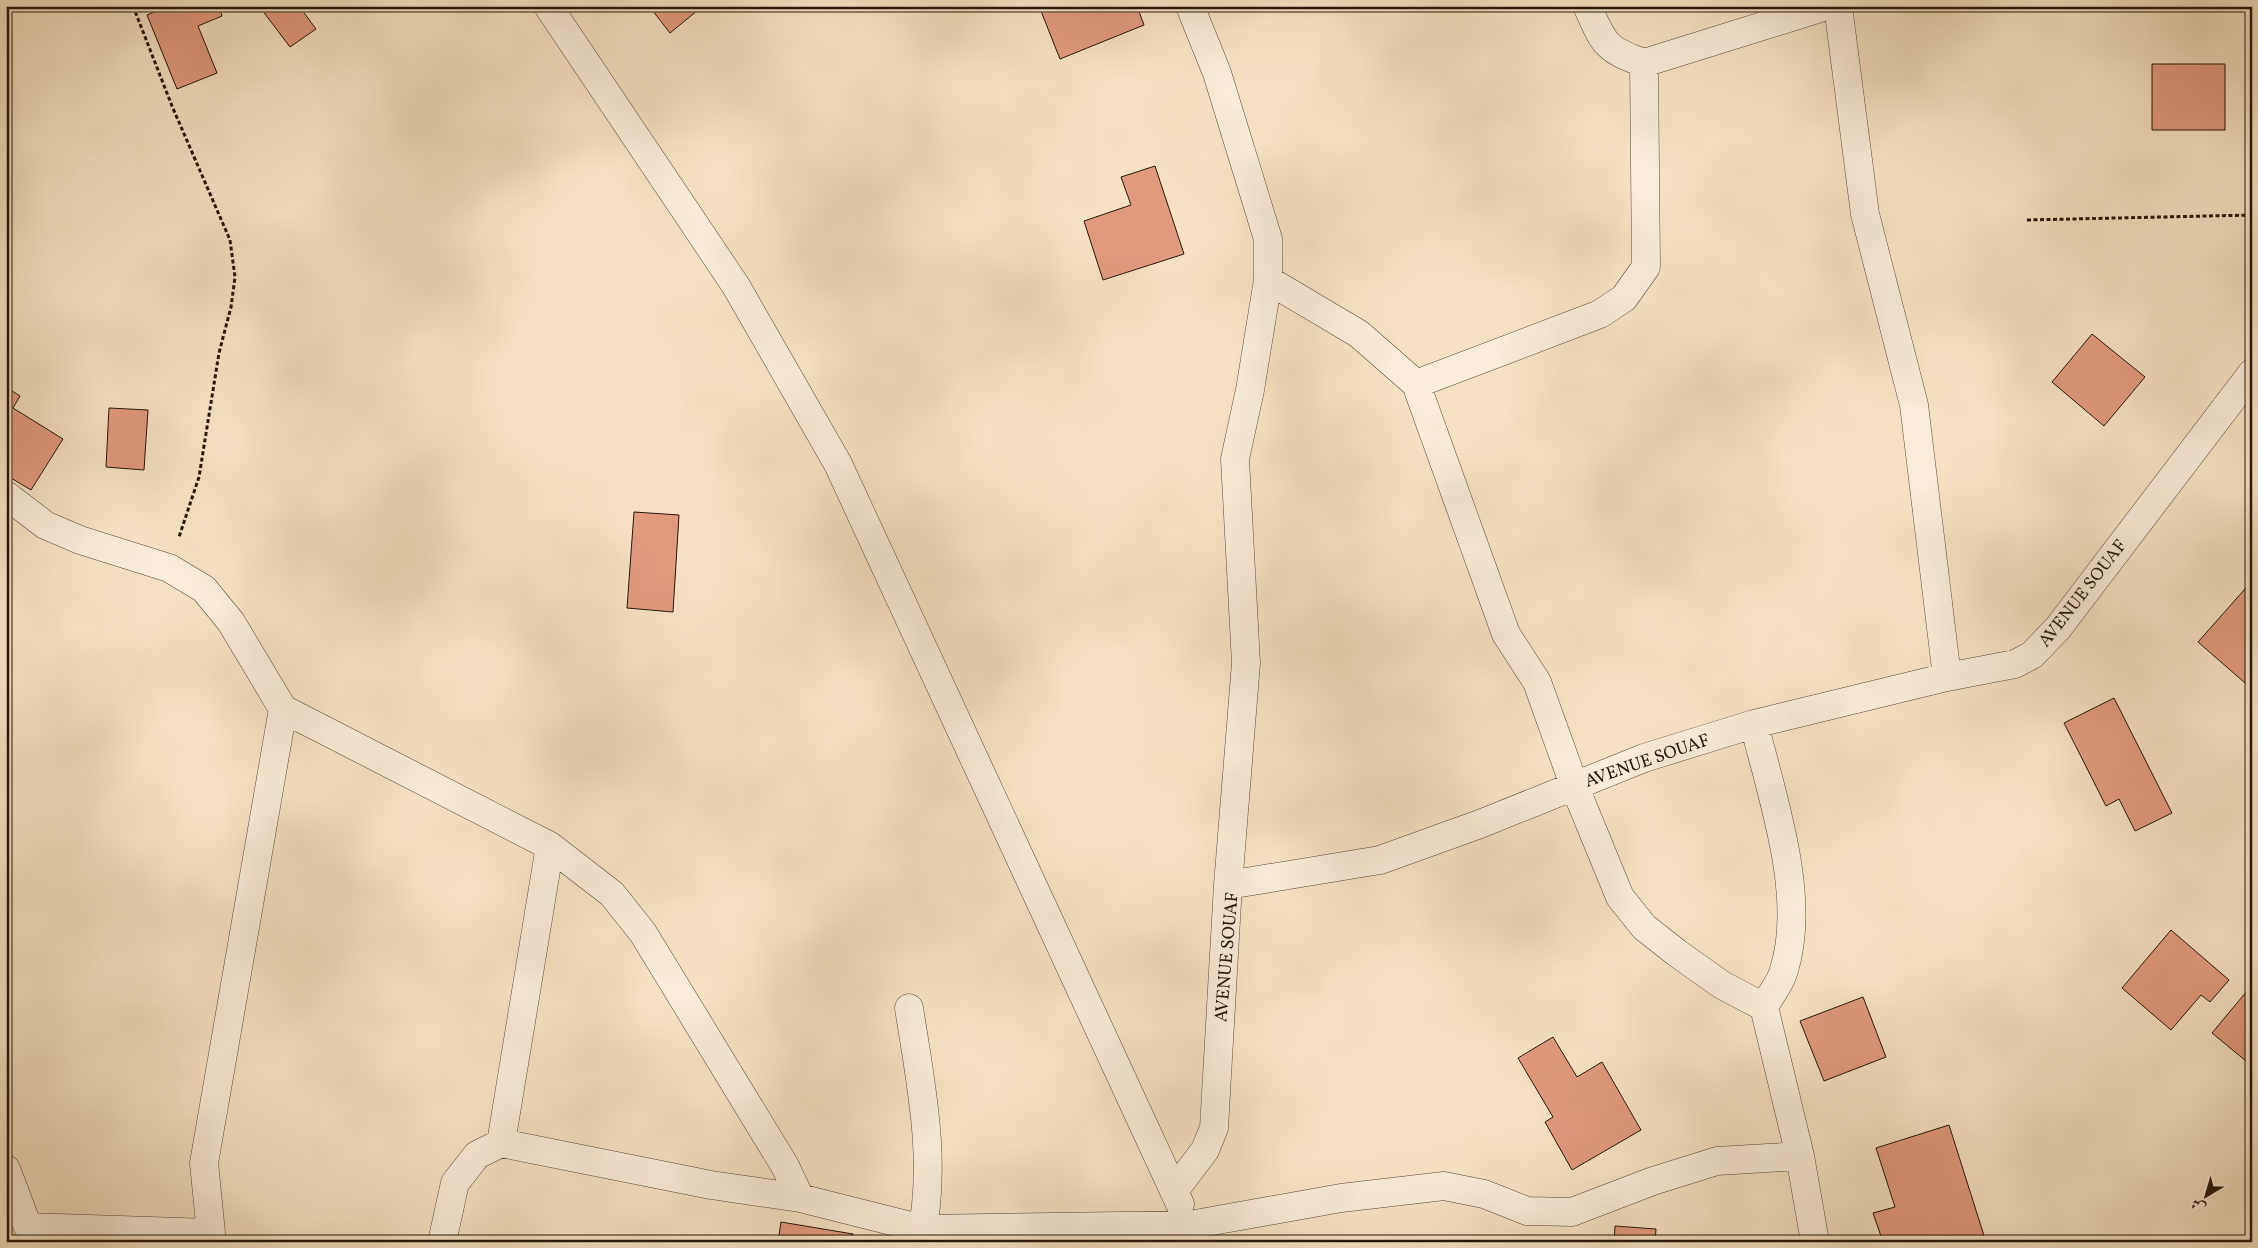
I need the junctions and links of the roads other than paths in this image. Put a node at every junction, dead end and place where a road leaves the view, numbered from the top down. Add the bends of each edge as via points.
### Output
1 (548, 6) edge
2 (1190, 6) edge
3 (1587, 6) edge
4 (1827, 6) edge
5 (1838, 6) edge
6 (1644, 63) junction
7 (1268, 280) junction
8 (2252, 373) edge
9 (1416, 384) junction
10 (6, 495) edge
11 (1947, 677) junction
12 (283, 709) junction
13 (1754, 724) junction
14 (1574, 785) junction
15 (550, 846) junction
16 (1228, 885) junction
17 (1764, 1007) junction
18 (909, 1008) dead end
19 (501, 1143) junction
20 (1800, 1156) junction
21 (6, 1169) edge
22 (1174, 1191) junction
23 (800, 1198) junction
24 (1194, 1233) edge
25 (25, 1235) edge
26 (922, 1235) edge
27 (210, 1238) edge
28 (442, 1242) edge
29 (1815, 1242) edge

1 - 22 street via 736,286 838,464
2 - 7 street via 1217,73 1268,239
3 - 6 street via 1603,41 1622,55
4 - 6 street
5 - 11 street via 1865,214 1914,405
6 - 9 street via 1646,267 1624,298 1600,314
7 - 9 street via 1359,334
7 - 16 street via 1235,459 1246,663
8 - 11 street, AVENUE SOUAF via 2058,628 2032,655 2015,664
9 - 14 street via 1506,634 1537,682
10 - 12 street via 46,525 80,540 169,568 204,589 231,622
11 - 13 street, AVENUE SOUAF
12 - 15 street
12 - 27 street via 204,1163
13 - 14 street, AVENUE SOUAF via 1644,758
13 - 17 street via 1784,842 1793,924 1784,971
14 - 16 street, AVENUE SOUAF via 1380,860
14 - 17 street via 1620,897 1644,927 1722,985
15 - 19 street
15 - 23 street via 612,894 643,933 785,1166
16 - 22 street, AVENUE SOUAF via 1214,1128 1205,1150
17 - 20 street
18 - 26 street via 926,1126 927,1180
19 - 23 street via 711,1185
19 - 28 street via 477,1155 455,1184
20 - 24 street via 1717,1161 1572,1212 1527,1211 1484,1194 1444,1186 1341,1198
20 - 29 street
21 - 25 street
22 - 24 street
23 - 26 street
24 - 26 street
25 - 27 street

